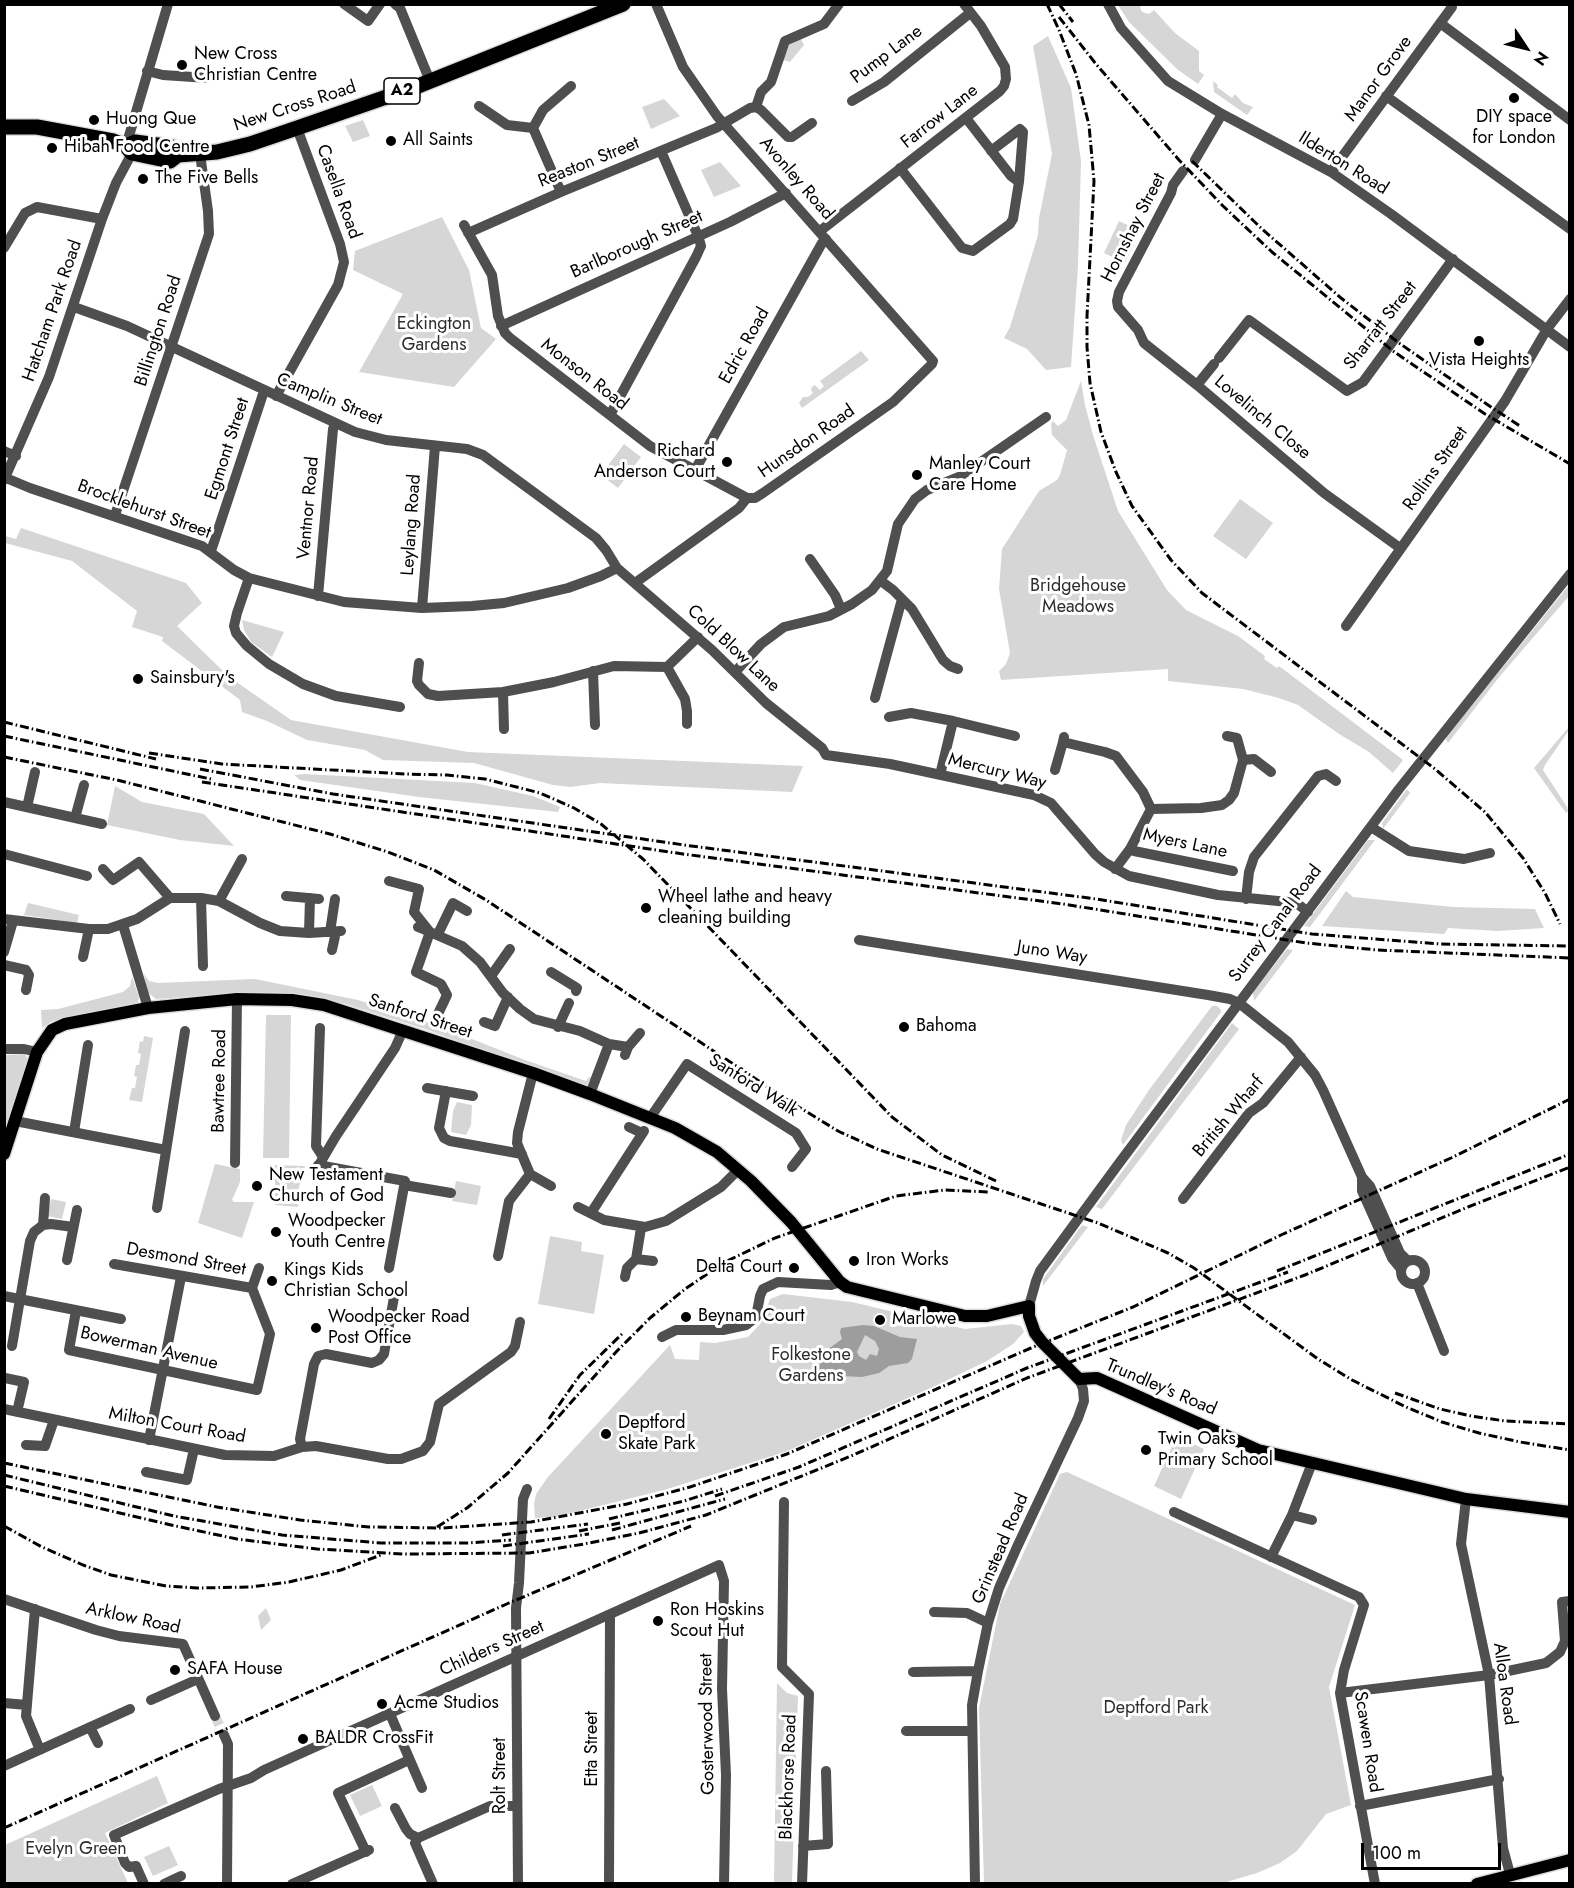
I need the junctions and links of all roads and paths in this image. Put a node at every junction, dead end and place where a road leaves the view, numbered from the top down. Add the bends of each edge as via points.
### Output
1 (168, 4) edge
2 (344, 4) edge
3 (380, 4) edge
4 (623, 4) edge
5 (656, 4) edge
6 (839, 4) edge
7 (1108, 4) edge
8 (1452, 4) edge
9 (399, 6) edge
10 (967, 9) edge
11 (1440, 23) junction
12 (147, 71) junction
13 (208, 78) dead end
14 (430, 81) junction
15 (571, 86) dead end
16 (1386, 96) junction
17 (852, 101) dead end
18 (478, 106) dead end
19 (756, 108) junction
20 (1222, 114) junction
21 (966, 118) junction
22 (1569, 120) edge
23 (812, 123) dead end
24 (723, 124) junction
25 (4, 127) edge
26 (297, 128) junction
27 (533, 128) junction
28 (129, 149) junction
29 (661, 151) junction
30 (991, 151) junction
31 (200, 154) junction
32 (1195, 160) dead end
33 (900, 168) junction
34 (1183, 171) dead end
35 (1331, 172) junction
36 (1019, 182) junction
37 (561, 192) junction
38 (786, 193) junction
39 (102, 219) junction
40 (1569, 230) edge
41 (823, 235) junction
42 (698, 236) junction
43 (4, 248) edge
44 (1453, 259) junction
45 (1569, 299) edge
46 (1117, 301) joint
47 (74, 308) junction
48 (501, 326) junction
49 (1547, 329) junction
50 (171, 347) junction
51 (1569, 347) edge
52 (933, 361) joint
53 (1197, 385) junction
54 (264, 391) junction
55 (276, 396) junction
56 (610, 415) junction
57 (1046, 417) dead end
58 (335, 424) junction
59 (435, 446) junction
60 (4, 451) edge
61 (16, 456) junction
62 (695, 470) junction
63 (5, 479) edge
64 (747, 498) junction
65 (115, 515) junction
66 (1400, 548) junction
67 (211, 551) junction
68 (810, 559) dead end
69 (617, 568) junction
70 (1569, 574) edge
71 (249, 578) junction
72 (880, 582) junction
73 (635, 583) junction
74 (318, 596) junction
75 (902, 599) junction
76 (422, 608) junction
77 (841, 609) junction
78 (1346, 626) dead end
79 (698, 638) junction
80 (419, 663) dead end
81 (667, 667) junction
82 (958, 669) dead end
83 (593, 671) junction
84 (735, 672) junction
85 (503, 692) junction
86 (875, 698) dead end
87 (400, 707) dead end
88 (889, 717) dead end
89 (953, 721) junction
90 (687, 724) dead end
91 (595, 725) dead end
92 (504, 729) dead end
93 (1015, 736) dead end
94 (1227, 736) dead end
95 (826, 755) joint
96 (1243, 760) junction
97 (1055, 770) dead end
98 (35, 772) dead end
99 (1271, 772) dead end
100 (940, 775) junction
101 (1336, 781) dead end
102 (84, 785) dead end
103 (4, 802) edge
104 (27, 807) junction
105 (1151, 809) junction
106 (75, 818) junction
107 (102, 824) dead end
108 (1371, 827) junction
109 (1130, 849) junction
110 (1490, 853) dead end
111 (4, 854) edge
112 (227, 860) dead end
113 (103, 869) dead end
114 (1115, 869) junction
115 (1233, 871) dead end
116 (87, 876) dead end
117 (388, 881) dead end
118 (286, 896) dead end
119 (170, 898) junction
120 (201, 898) junction
121 (335, 899) dead end
122 (1246, 899) junction
123 (219, 901) junction
124 (467, 911) dead end
125 (1308, 912) junction
126 (9, 920) edge
127 (123, 925) junction
128 (418, 927) dead end
129 (89, 929) junction
130 (336, 932) junction
131 (309, 933) junction
132 (434, 933) junction
133 (859, 940) dead end
134 (510, 949) dead end
135 (332, 950) dead end
136 (4, 952) edge
137 (83, 957) dead end
138 (4, 965) edge
139 (203, 966) dead end
140 (551, 972) dead end
141 (491, 976) junction
142 (26, 990) dead end
143 (576, 991) dead end
144 (508, 998) junction
145 (237, 999) junction
146 (568, 1003) dead end
147 (1239, 1003) junction
148 (148, 1008) junction
149 (436, 1018) dead end
150 (558, 1027) junction
151 (320, 1028) dead end
152 (506, 1029) dead end
153 (403, 1030) junction
154 (185, 1031) dead end
155 (640, 1033) dead end
156 (609, 1044) junction
157 (88, 1045) dead end
158 (4, 1049) edge
159 (37, 1052) junction
160 (1301, 1057) junction
161 (533, 1073) junction
162 (427, 1088) dead end
163 (446, 1091) junction
164 (590, 1094) junction
165 (473, 1096) dead end
166 (650, 1118) junction
167 (15, 1121) junction
168 (629, 1127) dead end
169 (74, 1132) junction
170 (166, 1150) junction
171 (4, 1154) edge
172 (522, 1154) junction
173 (235, 1163) dead end
174 (319, 1165) junction
175 (792, 1167) dead end
176 (738, 1170) junction
177 (530, 1174) junction
178 (404, 1185) junction
179 (551, 1186) dead end
180 (451, 1193) dead end
181 (45, 1198) dead end
182 (1183, 1199) dead end
183 (578, 1207) dead end
184 (157, 1208) dead end
185 (76, 1210) dead end
186 (591, 1213) junction
187 (43, 1226) junction
188 (73, 1227) junction
189 (641, 1228) junction
190 (498, 1256) dead end
191 (636, 1259) junction
192 (67, 1260) dead end
193 (653, 1261) dead end
194 (114, 1264) dead end
195 (259, 1268) dead end
196 (389, 1268) dead end
197 (1403, 1269) junction
198 (181, 1277) junction
199 (625, 1277) dead end
200 (840, 1282) junction
201 (1417, 1283) junction
202 (252, 1288) junction
203 (4, 1296) edge
204 (394, 1297) dead end
205 (20, 1299) junction
206 (1029, 1306) junction
207 (76, 1311) junction
208 (121, 1319) dead end
209 (520, 1322) dead end
210 (662, 1336) dead end
211 (12, 1346) dead end
212 (1444, 1351) dead end
213 (163, 1370) junction
214 (5, 1378) edge
215 (1079, 1379) junction
216 (257, 1390) joint
217 (4, 1409) edge
218 (17, 1412) junction
219 (54, 1420) junction
220 (149, 1440) junction
221 (26, 1445) dead end
222 (303, 1447) junction
223 (194, 1449) junction
224 (1312, 1463) junction
225 (146, 1473) dead end
226 (527, 1489) dead end
227 (1466, 1499) junction
228 (784, 1502) dead end
229 (1174, 1512) dead end
230 (1569, 1512) edge
231 (1292, 1515) junction
232 (1312, 1520) dead end
233 (1271, 1557) junction
234 (718, 1565) joint
235 (4, 1599) edge
236 (1569, 1601) edge
237 (35, 1609) junction
238 (934, 1612) dead end
239 (610, 1615) junction
240 (988, 1623) junction
241 (516, 1656) junction
242 (978, 1671) junction
243 (913, 1672) dead end
244 (1489, 1675) junction
245 (198, 1678) junction
246 (1340, 1693) junction
247 (151, 1700) dead end
248 (4, 1703) edge
249 (27, 1705) junction
250 (130, 1709) dead end
251 (390, 1714) junction
252 (215, 1716) tunnel mouth
253 (90, 1727) junction
254 (906, 1731) dead end
255 (972, 1731) junction
256 (224, 1735) tunnel mouth
257 (98, 1743) dead end
258 (40, 1750) junction
259 (410, 1760) junction
260 (4, 1766) edge
261 (826, 1771) dead end
262 (1499, 1779) junction
263 (228, 1786) junction
264 (422, 1788) dead end
265 (517, 1806) junction
266 (1360, 1806) junction
267 (395, 1808) dead end
268 (418, 1838) junction
269 (803, 1846) junction
270 (1569, 1860) edge
271 (181, 1876) dead end
272 (1515, 1877) edge
273 (436, 1882) edge
274 (293, 1883) edge
275 (144, 1884) edge
276 (164, 1884) edge
277 (227, 1884) edge
278 (518, 1884) edge
279 (609, 1884) edge
280 (724, 1884) edge
281 (802, 1884) edge
282 (975, 1884) edge
283 (1374, 1884) edge
284 (1477, 1884) edge

1 - 12 street, Hatcham Park Road
2 - 3 street via 368,21
4 - 14 highway, New Cross Road / A2
5 - 24 street, Avonley Road via 683,67
6 - 19 street via 824,24 786,41
7 - 20 street, Ilderton Road via 1121,28 1168,81
8 - 11 street, Manor Grove
9 - 14 street
10 - 17 street, Pump Lane via 884,82
10 - 21 street, Farrow Lane via 1005,67 1006,79 1000,91
11 - 16 street, Manor Grove
11 - 22 street
12 - 13 street
12 - 28 street, Hatcham Park Road
14 - 26 highway, New Cross Road / A2
15 - 27 street via 543,110
16 - 35 street, Manor Grove
16 - 40 street
18 - 27 street via 507,125
19 - 23 street via 788,137
19 - 24 street, Reaston Street
20 - 32 street
20 - 35 street, Ilderton Road
21 - 30 street
21 - 33 street, Farrow Lane
24 - 29 street, Reaston Street
24 - 38 street, Avonley Road
25 - 28 highway, New Cross Road / A2 via 47,129 113,141
26 - 31 highway, New Cross Road / A2 via 249,144
26 - 55 street, Casella Road via 344,262 338,285
27 - 37 street
28 - 31 highway, New Cross Road / A2 via 170,161 178,155
28 - 39 street, Hatcham Park Road
29 - 37 street, Reaston Street
29 - 42 street
30 - 36 street
30 - 36 street via 1020,129 1023,132
31 - 50 street, Billington Road via 209,234
33 - 36 street via 968,251 978,249 1010,224
33 - 41 street, Farrow Lane
34 - 46 street, Hornshay Street
35 - 44 street, Ilderton Road
37 - 48 street, Reaston Street via 466,229 492,274
38 - 41 street, Avonley Road
38 - 42 street, Barlborough Street
39 - 43 street via 37,207 24,213
39 - 47 street, Hatcham Park Road
41 - 52 street, Avonley Road
41 - 62 street, Edric Road
42 - 48 street, Barlborough Street
42 - 56 street via 700,249
44 - 49 street, Ilderton Road
44 - 53 street, Sharratt Street via 1363,382 1347,391 1249,320
45 - 49 street, Rollins Street
46 - 53 street, Lovelinch Close via 1144,343
47 - 50 street, Camplin Street via 115,321
47 - 61 street, Hatcham Park Road
48 - 56 street, Monson Road via 510,338
49 - 51 street, Ilderton Road
49 - 66 street, Rollins Street via 1505,401
50 - 54 street, Camplin Street
50 - 65 street, Billington Road
52 - 64 street, Hunsdon Road via 892,402 764,493
53 - 66 street, Lovelinch Close via 1324,493
54 - 55 street, Camplin Street
54 - 67 street, Egmont Street
55 - 58 street, Camplin Street
56 - 62 street, Monson Road via 650,446
57 - 72 street via 959,477 915,499 898,524 891,560
58 - 59 street, Camplin Street via 386,440
58 - 74 street, Ventnor Road
59 - 69 street, Camplin Street via 483,454 596,538
59 - 76 street, Leylang Road
60 - 61 street
61 - 63 street, Hatcham Park Road
62 - 64 street, Monson Road
63 - 65 street, Brocklehurst Street
64 - 73 street, Hunsdon Road via 739,508
65 - 67 street, Brocklehurst Street
66 - 78 street, Rollins Street
67 - 71 street, Brocklehurst Street
68 - 77 street
69 - 73 street, Cold Blow Lane
69 - 76 street, Brocklehurst Street via 568,588 513,601
70 - 108 street, Surrey Canal Road
71 - 74 street, Brocklehurst Street
71 - 87 street via 234,626 247,646 303,684 336,696
72 - 75 street
72 - 77 street
73 - 79 street, Cold Blow Lane
74 - 76 street, Brocklehurst Street via 369,605
75 - 82 street via 943,660
75 - 86 street
77 - 84 street via 823,618 784,627 761,644
79 - 81 street
79 - 84 street, Cold Blow Lane
80 - 85 street via 417,681 428,694
81 - 83 street via 614,666
81 - 90 street via 685,699
83 - 85 street
83 - 91 street
84 - 95 street, Cold Blow Lane
85 - 92 street
88 - 89 street via 911,713
89 - 93 street
89 - 100 street
94 - 96 street via 1236,738
95 - 100 street, Mercury Way
96 - 99 street via 1254,759
96 - 105 street, Myers Lane via 1234,793 1222,805
97 - 105 street, Myers Lane via 1064,740 1116,756
98 - 104 street
100 - 114 street, Mercury Way via 1034,795 1051,803 1095,854
101 - 122 street via 1326,774 1318,776 1254,857
102 - 106 street
103 - 104 street
104 - 106 street
105 - 109 street, Myers Lane
106 - 107 street
108 - 110 street via 1409,850 1464,859
108 - 125 street, Surrey Canal Road
109 - 114 street, Myers Lane
109 - 115 street, Myers Lane
111 - 116 street
112 - 123 street via 240,863
113 - 119 street via 112,880 139,862
114 - 122 street, Mercury Way via 1140,879
117 - 132 street via 419,889 414,912
118 - 131 street via 314,898
119 - 120 street
119 - 127 street
120 - 123 street
120 - 139 street
121 - 130 street
122 - 125 street, Mercury Way via 1288,902
123 - 131 street via 280,931
124 - 132 street via 453,903
125 - 147 street, Surrey Canal Road
126 - 129 street
126 - 136 street
127 - 129 street
127 - 148 street
128 - 132 street
129 - 137 street
130 - 131 street
130 - 135 street
132 - 141 street via 462,946
132 - 149 street via 411,971 441,984 447,995
133 - 147 street, Juno Way
134 - 141 street
138 - 142 street via 26,970
140 - 143 street
141 - 144 street
144 - 150 street via 534,1019
144 - 152 street via 489,1024
145 - 148 main road, Sanford Street
145 - 153 main road, Sanford Street via 324,1005
145 - 173 street, Bawtree Road
146 - 150 street
147 - 160 street
147 - 206 street, Surrey Canal Road via 1040,1272
148 - 159 main road, Sanford Street via 65,1024 52,1030
150 - 156 street via 580,1031
151 - 174 street via 316,1146
153 - 161 main road, Sanford Street
153 - 174 street
154 - 170 street
155 - 156 street via 626,1049
156 - 164 street
157 - 169 street
158 - 159 street
159 - 167 main road, Sanford Street
160 - 182 street, British Wharf via 1263,1103 1249,1113
160 - 197 street via 1323,1090 1362,1177 1370,1186 1400,1253
161 - 164 main road, Sanford Street
161 - 172 street via 517,1138
162 - 163 street
163 - 165 street
163 - 172 street via 440,1128 444,1138
164 - 166 main road, Sanford Street
166 - 175 street, Sanford Walk via 687,1064 796,1133 806,1149
166 - 176 main road, Sanford Street via 717,1152
167 - 169 street
167 - 171 main road, Sanford Street
168 - 186 street via 643,1132
169 - 170 street
170 - 184 street
172 - 177 street
174 - 178 street via 405,1181
176 - 189 street via 721,1187 669,1219
176 - 200 main road, Sanford Street via 791,1222
177 - 179 street
177 - 190 street via 509,1201
178 - 180 street
178 - 196 street
181 - 187 street
183 - 186 street
185 - 188 street
186 - 189 street via 604,1221
187 - 188 street
187 - 205 street via 30,1241
188 - 192 street
189 - 191 street
191 - 193 street
191 - 199 street
194 - 198 street, Desmond Street
195 - 202 street, Desmond Street
197 - 201 street via 1406,1282
197 - 201 street via 1419,1262 1425,1269 1423,1279
198 - 202 street, Desmond Street
198 - 213 street
200 - 206 main road via 852,1289 965,1316 987,1316
200 - 210 street via 778,1282 761,1292 756,1317 746,1325 723,1330 676,1330
201 - 212 street
202 - 216 street, Desmond Street via 270,1334
203 - 205 street
204 - 222 street via 384,1354 379,1360 372,1363 326,1354 318,1356 300,1439
205 - 207 street
205 - 211 street
206 - 215 main road, Trundley's Road via 1029,1316 1041,1342
207 - 208 street
207 - 213 street, Bowerman Avenue via 69,1350
209 - 222 street, Milton Court Road via 511,1352 439,1404 430,1442 423,1450 401,1459 388,1459
213 - 216 street, Bowerman Avenue
213 - 220 street
214 - 218 street via 24,1382
215 - 224 main road, Trundley's Road via 1097,1378 1258,1450
215 - 240 street, Grinstead Road via 1084,1401 1078,1418 1017,1547
217 - 218 street, Milton Court Road
218 - 219 street, Milton Court Road
219 - 220 street, Milton Court Road
219 - 221 street via 45,1446
220 - 223 street, Milton Court Road
222 - 223 street, Milton Court Road via 274,1456 225,1455
223 - 225 street via 187,1480
224 - 227 main road, Trundley's Road
224 - 231 street
226 - 241 street, Rolt Street via 522,1504
227 - 230 main road, Trundley's Road
227 - 244 street, Alloa Road via 1461,1544
228 - 269 street, Blackhorse Road via 782,1667 809,1694
229 - 233 street, Scawen Road
231 - 232 street
231 - 233 street
233 - 246 street, Scawen Road via 1359,1598 1364,1605
234 - 239 street, Childers Street
234 - 280 street, Gosterwood Street via 724,1581
235 - 237 street, Arklow Road
236 - 244 street via 1562,1602 1565,1641 1560,1652 1546,1663
237 - 245 street, Arklow Road via 119,1636 183,1644
237 - 249 street
238 - 240 street via 967,1613
239 - 241 street, Childers Street
239 - 279 street, Etta Street
240 - 242 street, Grinstead Road
241 - 251 street, Childers Street
241 - 265 street, Rolt Street
242 - 243 street
242 - 255 street, Grinstead Road
244 - 246 street
244 - 262 street, Alloa Road
245 - 247 street
245 - 252 street, Arklow Road
246 - 266 street, Scawen Road
248 - 249 street
249 - 258 street via 28,1723
250 - 253 street
251 - 259 street
251 - 263 street, Childers Street
253 - 257 street
253 - 258 street
254 - 255 street
255 - 282 street, Grinstead Road
256 - 263 street via 228,1744
258 - 260 street
259 - 264 street
259 - 274 street via 338,1793 367,1851
261 - 269 street via 828,1844
262 - 266 street
262 - 272 street, Alloa Road via 1503,1848
263 - 275 street, Childers Street via 114,1835 129,1867 136,1866
263 - 277 street
265 - 268 street via 490,1806
265 - 278 street, Rolt Street
266 - 283 street, Scawen Road
267 - 268 street via 406,1829
268 - 273 street via 415,1843
269 - 281 street, Blackhorse Road
270 - 272 main road
271 - 276 street
272 - 284 main road

